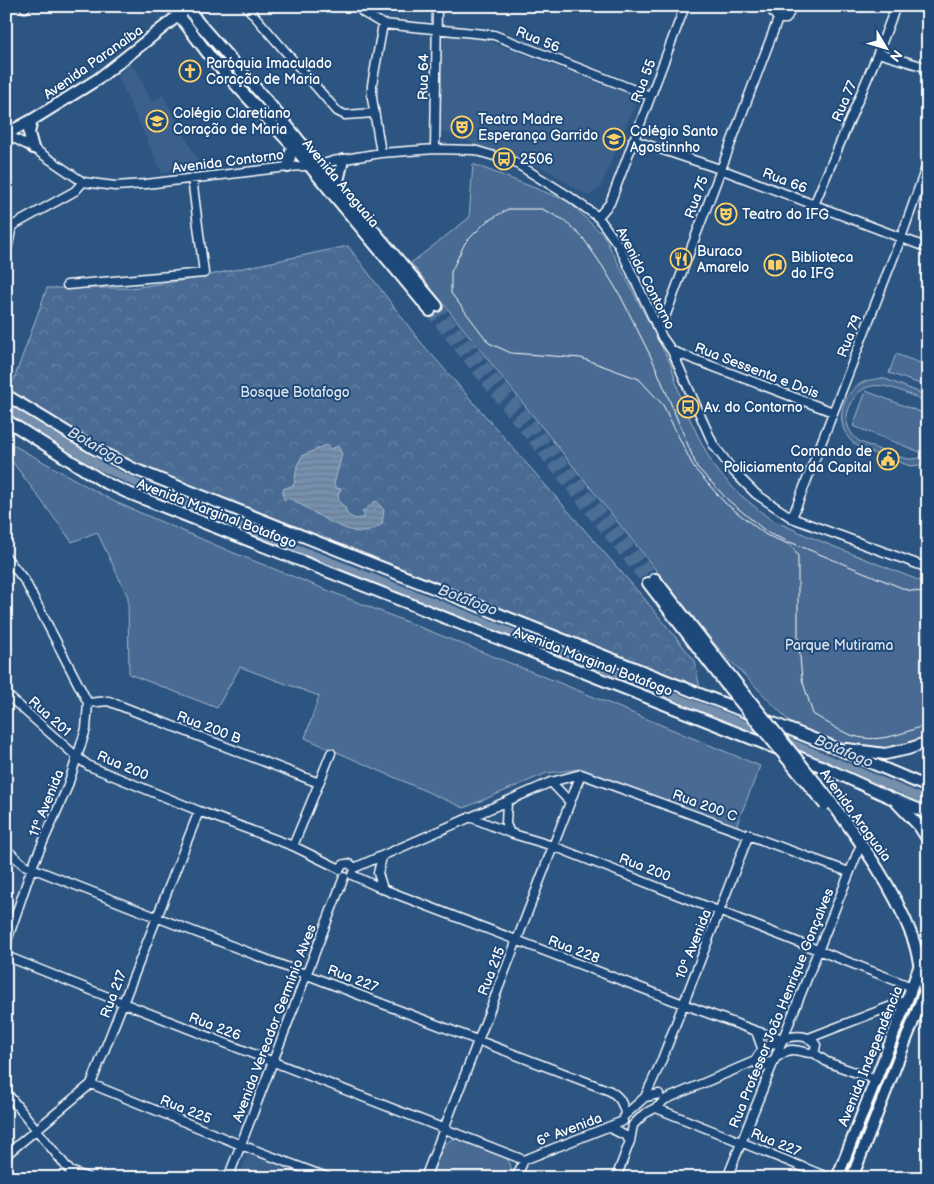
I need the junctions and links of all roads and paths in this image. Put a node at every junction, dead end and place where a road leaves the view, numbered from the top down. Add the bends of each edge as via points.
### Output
1 (172, 6) edge
2 (246, 6) edge
3 (357, 6) edge
4 (437, 6) edge
5 (674, 6) edge
6 (770, 6) edge
7 (793, 6) edge
8 (896, 6) edge
9 (189, 7) edge
10 (684, 8) edge
11 (179, 16) junction
12 (778, 19) junction
13 (383, 24) junction
14 (437, 28) junction
15 (878, 53) junction
16 (928, 68) edge
17 (650, 96) junction
18 (374, 113) junction
19 (32, 120) junction
20 (6, 134) edge
21 (633, 140) junction
22 (292, 146) junction
23 (32, 148) junction
24 (435, 149) junction
25 (381, 153) junction
26 (343, 160) junction
27 (928, 162) edge
28 (308, 165) junction
29 (320, 165) junction
30 (288, 167) junction
31 (720, 169) junction
32 (192, 178) junction
33 (83, 182) junction
34 (340, 190) junction
35 (814, 205) junction
36 (598, 217) junction
37 (9, 227) edge
38 (900, 238) junction
39 (928, 248) edge
40 (6, 255) edge
41 (67, 285) dead end
42 (656, 326) junction
43 (672, 351) junction
44 (6, 395) edge
45 (833, 412) junction
46 (6, 420) edge
47 (792, 518) junction
48 (7, 559) edge
49 (928, 568) edge
50 (651, 581) tunnel mouth
51 (6, 694) edge
52 (88, 703) junction
53 (928, 742) edge
54 (836, 748) junction
55 (331, 753) dead end
56 (76, 757) junction
57 (581, 774) junction
58 (551, 782) junction
59 (319, 783) junction
60 (928, 787) edge
61 (893, 799) junction
62 (506, 801) junction
63 (570, 802) junction
64 (828, 803) junction
65 (198, 811) junction
66 (928, 813) edge
67 (470, 817) junction
68 (510, 833) junction
69 (749, 834) junction
70 (928, 840) edge
71 (293, 846) junction
72 (554, 846) junction
73 (6, 849) edge
74 (859, 849) junction
75 (382, 857) junction
76 (32, 867) junction
77 (340, 869) junction
78 (353, 871) junction
79 (849, 872) junction
80 (344, 877) junction
81 (383, 888) junction
82 (720, 911) junction
83 (156, 917) junction
84 (928, 936) edge
85 (913, 938) junction
86 (516, 941) junction
87 (928, 943) edge
88 (6, 944) edge
89 (819, 951) junction
90 (6, 956) edge
91 (919, 968) junction
92 (307, 974) junction
93 (912, 987) junction
94 (927, 990) edge
95 (907, 1000) junction
96 (123, 1003) junction
97 (683, 1004) junction
98 (756, 1031) junction
99 (809, 1038) junction
100 (784, 1039) junction
101 (478, 1040) junction
102 (763, 1051) junction
103 (814, 1052) junction
104 (776, 1058) junction
105 (273, 1062) junction
106 (661, 1062) junction
107 (755, 1062) junction
108 (876, 1080) junction
109 (91, 1084) junction
110 (6, 1092) edge
111 (645, 1097) junction
112 (661, 1097) junction
113 (656, 1108) junction
114 (624, 1117) junction
115 (633, 1125) junction
116 (608, 1127) junction
117 (444, 1128) junction
118 (36, 1130) junction
119 (455, 1132) junction
120 (440, 1137) junction
121 (630, 1141) junction
122 (741, 1141) junction
123 (241, 1145) junction
124 (6, 1155) edge
125 (524, 1160) junction
126 (71, 1174) edge
127 (88, 1178) edge
128 (228, 1178) edge
129 (329, 1178) edge
130 (425, 1178) edge
131 (516, 1178) edge
132 (616, 1178) edge
133 (727, 1178) edge
134 (830, 1178) edge
135 (837, 1178) edge
136 (852, 1178) edge

1 - 11 main road, Avenida Araguaia
2 - 18 street via 337,111 345,115
3 - 13 street, Rua 56
4 - 14 street, Rua 64
5 - 10 street
6 - 12 street
7 - 12 street via 786,19
8 - 15 street, Rua 77
9 - 11 main road, Avenida Paranaíba
9 - 29 main road, Avenida Araguaia via 198,22
10 - 17 street, Rua 55
11 - 19 main road, Avenida Paranaíba via 98,79
11 - 22 main road, Avenida Araguaia via 212,59
12 - 31 street, Rua 75
13 - 14 street, Rua 56
13 - 18 street via 372,85
14 - 17 street, Rua 56 via 494,35
14 - 24 street, Rua 64
15 - 16 street
15 - 35 street, Rua 77
17 - 21 street, Rua 55
18 - 25 street
19 - 20 main road, Avenida Paranaíba
19 - 23 main road via 28,133
20 - 23 street, Avenida Contorno
21 - 31 street, Rua 66
21 - 36 street, Rua 55 via 610,203
22 - 28 main road, Avenida Araguaia
22 - 30 main road
23 - 33 street, Avenida Contorno
24 - 25 street, Avenida Contorno
24 - 36 street, Avenida Contorno via 474,150 514,162
25 - 26 street, Avenida Contorno
26 - 29 street, Avenida Contorno
26 - 34 main road via 338,181
27 - 38 street, Rua 79
28 - 29 street, Avenida Contorno
28 - 30 street, Avenida Contorno
28 - 34 main road, Avenida Araguaia via 433,308
29 - 34 main road, Avenida Araguaia
30 - 32 street, Avenida Contorno
31 - 35 street, Rua 66
31 - 42 street, Rua 75 via 665,316
32 - 33 street, Avenida Contorno via 115,186
32 - 41 street via 204,273
33 - 37 street via 75,191
35 - 38 street, Rua 66
36 - 42 street, Avenida Contorno via 619,246
37 - 40 street
38 - 39 street, Rua 66
38 - 45 street, Rua 79
42 - 43 street, Avenida Contorno
43 - 45 street, Rua Sessenta e Dois
43 - 47 street, Avenida Contorno via 713,444 725,462 756,494
44 - 54 main road, Avenida Marginal Botafogo via 134,469
45 - 47 street, Rua 79
46 - 61 main road, Avenida Marginal Botafogo via 104,482 126,492 821,766
47 - 49 street, Avenida Contorno
48 - 52 street via 25,581
50 - 64 main road, Avenida Araguaia, bridge
51 - 56 street, Rua 201
52 - 56 street, Rua 200 via 86,729
52 - 59 street, Rua 200 B via 108,701
53 - 54 main road via 885,754
54 - 60 main road, Avenida Marginal Botafogo
55 - 59 street
56 - 65 street, Rua 200 via 89,766
56 - 76 street, 11ª Avenida via 68,788
57 - 58 street
57 - 63 street, Rua 215
57 - 69 street, Rua 200 C
58 - 62 street
58 - 63 street
59 - 71 street
61 - 66 main road, Avenida Marginal Botafogo
61 - 70 main road
62 - 67 street
62 - 68 street via 506,824
63 - 72 street, Rua 215
64 - 74 main road, Avenida Araguaia
64 - 85 main road, Avenida Araguaia via 878,867
65 - 71 street, Rua 200
65 - 83 street, Rua 217
67 - 68 street, Rua 200
67 - 75 street
68 - 72 street, Rua 200
69 - 79 street, Rua 200 C
69 - 82 street, 10ª Avenida
71 - 77 street, Rua 200
72 - 82 street, Rua 200
72 - 86 street, Rua 215
73 - 76 street, Rua 227 via 24,865
74 - 79 street, Rua Professor João Henrique Gonçalves
74 - 93 main road, Avenida Araguaia via 890,899 908,944
75 - 78 street
75 - 81 street via 378,874
76 - 83 street, Rua 227
76 - 88 street, 11ª Avenida
77 - 78 street via 346,863
77 - 80 street
78 - 80 street via 350,877
78 - 81 street, Rua 228
79 - 89 street, Rua Professor João Henrique Gonçalves
80 - 92 street, Avenida Vereador Germínio Alves
81 - 86 street, Rua 228
82 - 89 street, Rua 200
82 - 97 street, 10ª Avenida
83 - 92 street, Rua 227
83 - 96 street, Rua 217
84 - 85 main road
85 - 91 main road, Avenida Araguaia
86 - 97 street, Rua 228
86 - 101 street, Rua 215
87 - 91 main road, Avenida Independência
89 - 93 street, Rua 200
89 - 100 street, Rua Professor João Henrique Gonçalves
90 - 96 street, Rua 226
91 - 93 main road, Avenida Independência
91 - 94 main road, Avenida Araguaia
92 - 101 street, Rua 227
92 - 105 street, Avenida Vereador Germínio Alves
93 - 94 main road, Rua 200
93 - 95 main road, Avenida Independência
94 - 136 main road, Avenida Independência
95 - 99 street
95 - 108 main road, Avenida Independência
96 - 105 street, Rua 226
96 - 109 street, Rua 217
97 - 98 street, Rua 228
97 - 106 street, 10ª Avenida
98 - 100 street, Rua 228
98 - 102 street
99 - 100 street
99 - 103 street via 816,1045
100 - 102 street
100 - 104 street, Rua Professor João Henrique Gonçalves
101 - 114 street, Rua 227 via 610,1091 622,1102
101 - 117 street, Rua 215
102 - 107 street
103 - 104 street, 6ª Avenida via 792,1050
103 - 108 street via 827,1062
104 - 107 street, 6ª Avenida via 763,1066
104 - 122 street, Rua Professor João Henrique Gonçalves
105 - 117 street, Rua 226
105 - 123 street, Avenida Vereador Germínio Alves
106 - 111 street, 10ª Avenida
106 - 112 street, 10ª Avenida via 658,1082
107 - 112 street, 6ª Avenida
108 - 135 main road, Avenida Independência
109 - 118 street, Rua 217
109 - 123 street, Rua 225
110 - 118 street
111 - 112 street, 6ª Avenida
111 - 114 street, 6ª Avenida
112 - 113 street, 6ª Avenida
113 - 115 street, 6ª Avenida
113 - 122 street, Rua 227
114 - 115 street, 6ª Avenida via 628,1126
114 - 116 street, 6ª Avenida
115 - 121 street
116 - 121 street
116 - 125 street, 6ª Avenida
117 - 119 street, Rua 226
117 - 120 street, Rua 215
118 - 124 street, Rua 217
118 - 126 street
119 - 120 street
119 - 125 street, Rua 226
120 - 130 street, Rua 215
121 - 132 street
122 - 133 street, Rua Professor João Henrique Gonçalves
122 - 134 street, Rua 227
123 - 128 street, Avenida Vereador Germínio Alves
123 - 129 street, Rua 225
125 - 131 street
126 - 127 street

